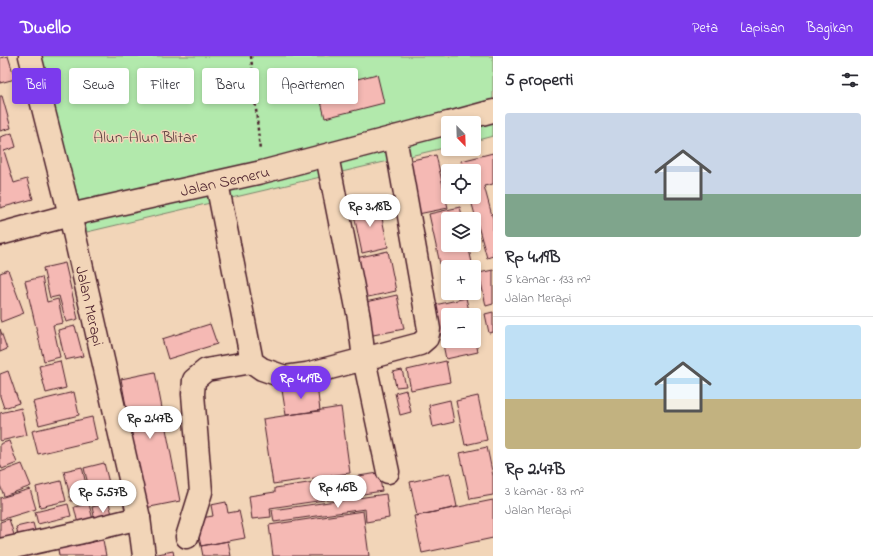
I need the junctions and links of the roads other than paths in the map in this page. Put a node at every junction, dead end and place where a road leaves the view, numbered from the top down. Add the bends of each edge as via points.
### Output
1 (30, 56) edge
2 (493, 111) edge
3 (474, 116) edge
4 (441, 125) edge
5 (395, 138) junction
6 (327, 156) junction
7 (217, 183) junction
8 (70, 215) junction
9 (0, 234) edge
10 (364, 359) junction
11 (252, 362) junction
12 (388, 472) dead end
13 (139, 518) junction
14 (187, 537) dead end
15 (0, 550) edge
16 (144, 556) edge

1 - 8 street, Jalan Merapi
2 - 3 street, Jalan Semeru
4 - 5 street, Jalan Semeru
5 - 6 street, Jalan Semeru
5 - 10 street via 429,329 427,338 420,344
6 - 7 street, Jalan Semeru
6 - 10 street via 359,318
7 - 8 street, Jalan Semeru
7 - 11 street
8 - 9 street, Jalan Semeru
8 - 13 street, Jalan Merapi
10 - 11 street via 315,373 285,377 262,369
10 - 12 street
11 - 14 street via 206,370 194,380 201,492
13 - 15 street
13 - 16 street, Jalan Merapi

